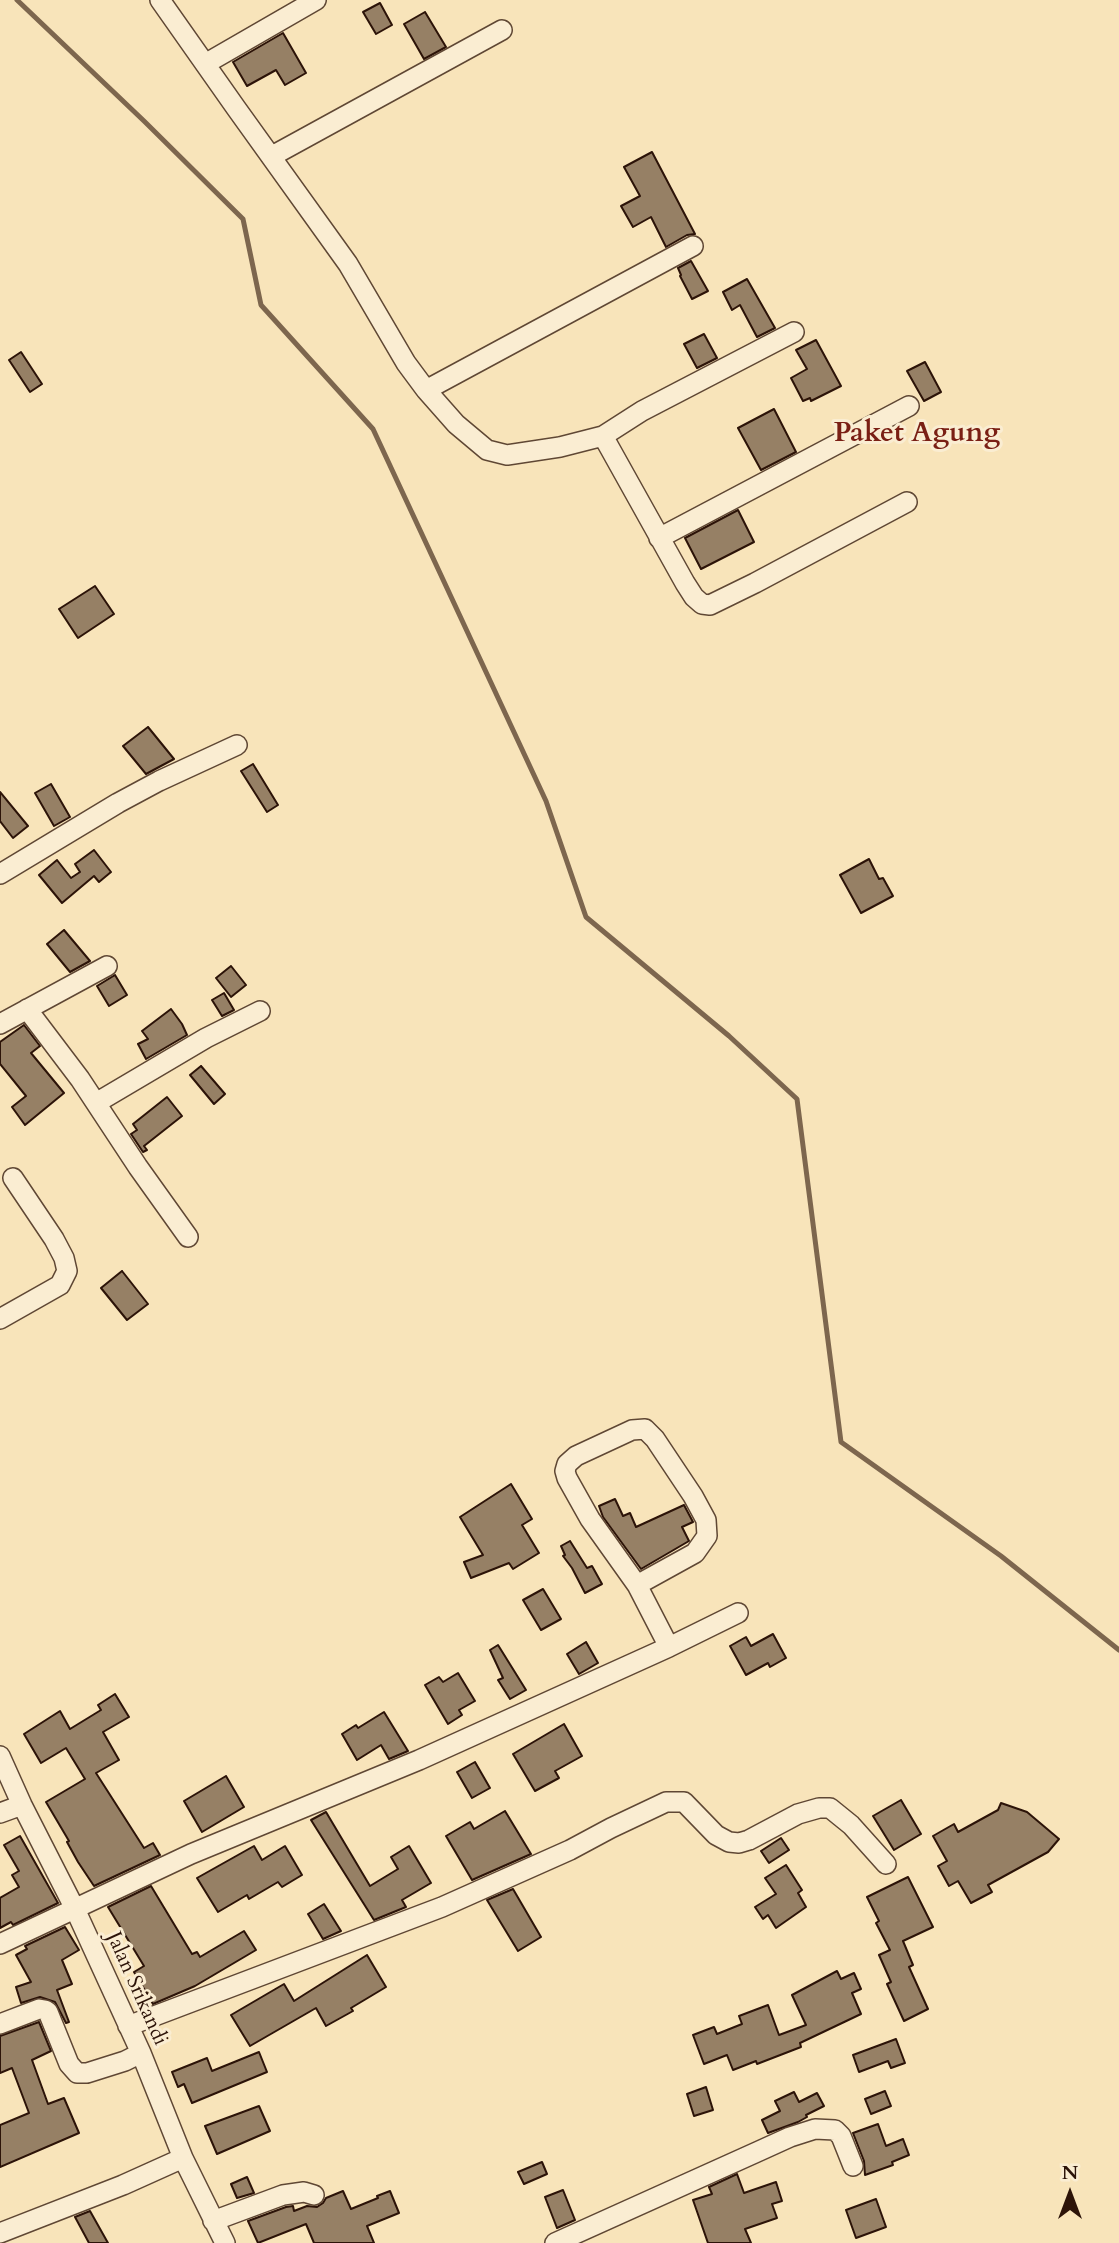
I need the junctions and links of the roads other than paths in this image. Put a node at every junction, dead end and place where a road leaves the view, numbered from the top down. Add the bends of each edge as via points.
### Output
1 (160, 0) edge
2 (316, 0) edge
3 (502, 30) dead end
4 (205, 64) junction
5 (272, 156) junction
6 (693, 246) dead end
7 (794, 332) dead end
8 (426, 390) junction
9 (909, 406) dead end
10 (603, 436) junction
11 (907, 502) dead end
12 (659, 538) junction
13 (237, 745) dead end
14 (0, 874) edge
15 (107, 966) dead end
16 (27, 1009) junction
17 (260, 1011) dead end
18 (0, 1024) edge
19 (96, 1103) junction
20 (13, 1178) dead end
21 (188, 1237) dead end
22 (0, 1319) edge
23 (637, 1585) junction
24 (738, 1613) dead end
25 (669, 1647) junction
26 (0, 1756) edge
27 (22, 1805) junction
28 (0, 1813) edge
29 (886, 1864) dead end
30 (75, 1909) junction
31 (0, 1944) edge
32 (0, 2024) edge
33 (128, 2026) junction
34 (141, 2053) junction
35 (183, 2158) junction
36 (853, 2166) dead end
37 (314, 2195) dead end
38 (213, 2221) junction
39 (0, 2233) edge
40 (225, 2243) edge
41 (555, 2243) edge

1 - 4 street
2 - 4 street
3 - 5 street
4 - 5 street
5 - 8 street via 348,264
6 - 8 street
7 - 10 street
8 - 10 street via 456,424 497,453 518,454
9 - 12 street
10 - 12 street
11 - 12 street via 710,605 694,597
13 - 14 street via 118,803
15 - 16 street
16 - 18 street
16 - 19 street
17 - 19 street
19 - 21 street
20 - 22 street via 54,1239 67,1270 60,1285
23 - 23 street via 590,1519 565,1471 576,1457 632,1430 645,1429 693,1496 706,1520 707,1536 695,1553
23 - 25 street
24 - 25 street
25 - 30 street via 408,1764 191,1854
26 - 27 street, Jalan Srikandi
27 - 28 street
27 - 30 street, Jalan Srikandi
29 - 33 street via 830,1808 798,1814 739,1843 716,1835 684,1802 666,1802 442,1907
30 - 31 street
30 - 33 street, Jalan Srikandi
32 - 34 street via 45,2010 77,2073
33 - 34 street, Jalan Srikandi
34 - 35 street, Jalan Srikandi
35 - 38 street, Jalan Srikandi
35 - 39 street
36 - 41 street via 835,2130 815,2129
37 - 38 street via 283,2195
38 - 40 street, Jalan Srikandi

